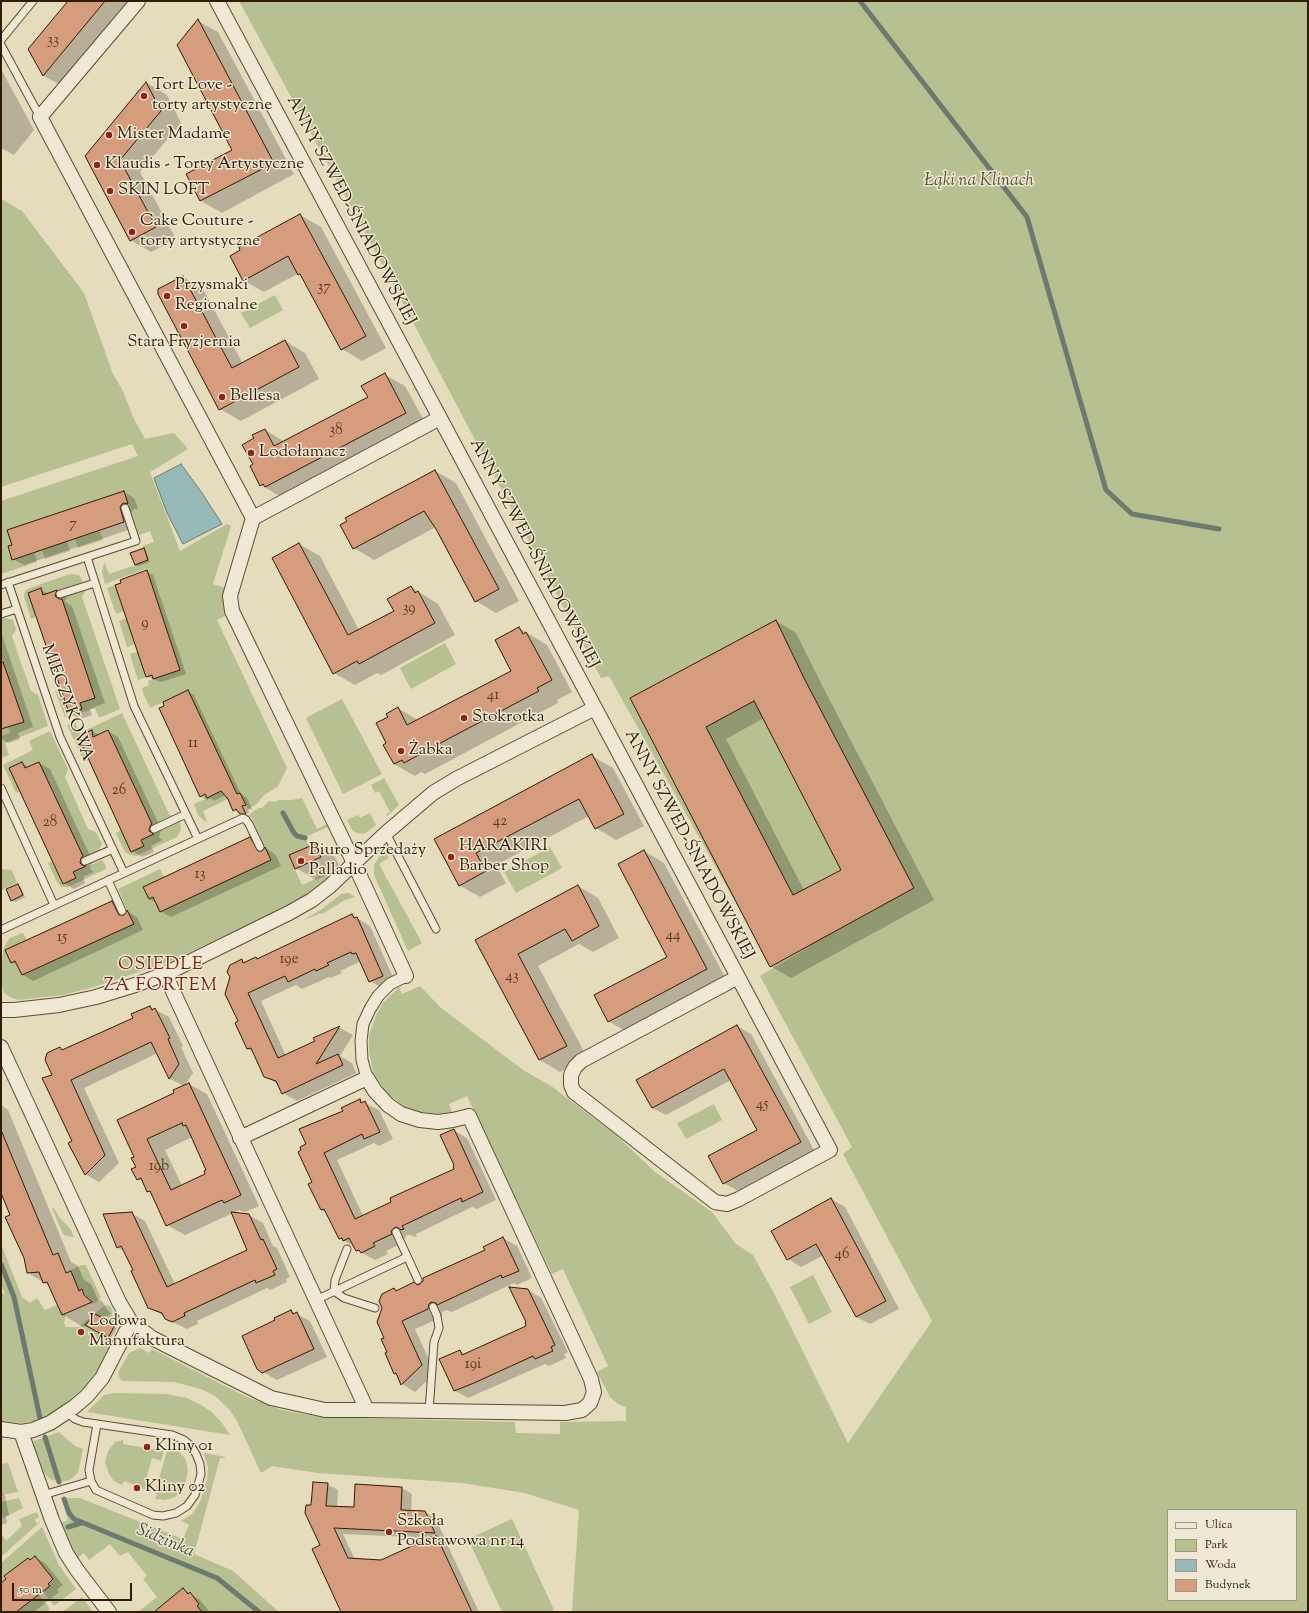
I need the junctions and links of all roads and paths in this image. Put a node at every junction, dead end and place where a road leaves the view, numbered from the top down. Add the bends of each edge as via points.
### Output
1 (33, 1) edge
2 (138, 1) edge
3 (217, 1) edge
4 (1, 40) edge
5 (1, 45) edge
6 (40, 117) junction
7 (440, 418) junction
8 (125, 508) dead end
9 (253, 518) junction
10 (87, 556) junction
11 (8, 582) junction
12 (95, 583) junction
13 (1, 585) edge
14 (60, 594) dead end
15 (17, 609) junction
16 (1, 614) edge
17 (595, 708) junction
18 (1, 788) edge
19 (186, 814) junction
20 (154, 829) dead end
21 (386, 833) junction
22 (198, 839) junction
23 (260, 847) dead end
24 (113, 848) junction
25 (85, 861) dead end
26 (354, 863) junction
27 (124, 873) junction
28 (108, 880) junction
29 (54, 905) junction
30 (122, 911) dead end
31 (436, 929) dead end
32 (1, 930) edge
33 (165, 974) junction
34 (406, 976) joint
35 (738, 978) junction
36 (1, 1010) edge
37 (1, 1047) edge
38 (367, 1078) junction
39 (240, 1138) junction
40 (396, 1232) dead end
41 (347, 1249) dead end
42 (407, 1256) junction
43 (418, 1280) dead end
44 (334, 1292) junction
45 (316, 1300) junction
46 (433, 1307) dead end
47 (375, 1308) dead end
48 (131, 1322) junction
49 (367, 1410) junction
50 (429, 1411) junction
51 (67, 1412) junction
52 (97, 1424) junction
53 (1, 1429) edge
54 (21, 1432) junction
55 (91, 1481) junction
56 (43, 1495) junction
57 (109, 1612) edge

1 - 4 lane
2 - 6 street
3 - 7 street, ANNY SZWED-ŚNIADOWSKIEJ
5 - 6 lane
6 - 9 street
7 - 9 street
7 - 17 street, ANNY SZWED-ŚNIADOWSKIEJ
8 - 10 lane via 136,541
9 - 26 street via 230,596 232,610
10 - 11 lane
10 - 12 lane
11 - 13 lane
11 - 15 lane, MIECZYKOWA
12 - 14 lane
12 - 19 lane via 134,706
15 - 16 lane
15 - 24 lane, MIECZYKOWA via 60,737
17 - 21 street via 456,779 433,793
17 - 35 street, ANNY SZWED-ŚNIADOWSKIEJ
18 - 29 lane
19 - 20 lane
19 - 22 lane
21 - 26 street
21 - 31 lane
22 - 23 lane via 243,818 250,824
22 - 27 lane
24 - 25 lane
24 - 27 lane, MIECZYKOWA
26 - 33 street via 330,886 289,914
26 - 34 street
27 - 28 lane
28 - 29 lane
28 - 30 lane
29 - 32 lane
33 - 36 street via 96,997 59,1005
33 - 39 street
34 - 38 street via 390,984 378,996 364,1024 361,1041 362,1060
35 - 35 street, ANNY SZWED-ŚNIADOWSKIEJ via 830,1150 727,1204 714,1202 574,1092 570,1085 571,1075 581,1061
37 - 48 street via 119,1302
38 - 39 street
38 - 50 street via 388,1105 401,1114 438,1122 469,1116 591,1379 594,1392 590,1403 582,1410 565,1413
39 - 45 street
40 - 42 lane
41 - 44 lane via 335,1280
42 - 43 lane
42 - 44 lane
44 - 45 lane
44 - 47 lane
45 - 49 street
46 - 50 lane via 439,1328 434,1342
48 - 49 street via 152,1338 271,1398 325,1410
48 - 51 street via 102,1378 87,1396
49 - 50 street
51 - 52 lane via 78,1420
51 - 54 street via 40,1428
52 - 55 lane via 89,1470
52 - 55 lane via 172,1435 184,1440 196,1454 201,1474 195,1495 186,1506 176,1513 163,1516 153,1515 100,1494
53 - 54 street
54 - 56 street
55 - 56 lane
56 - 57 street via 69,1558

